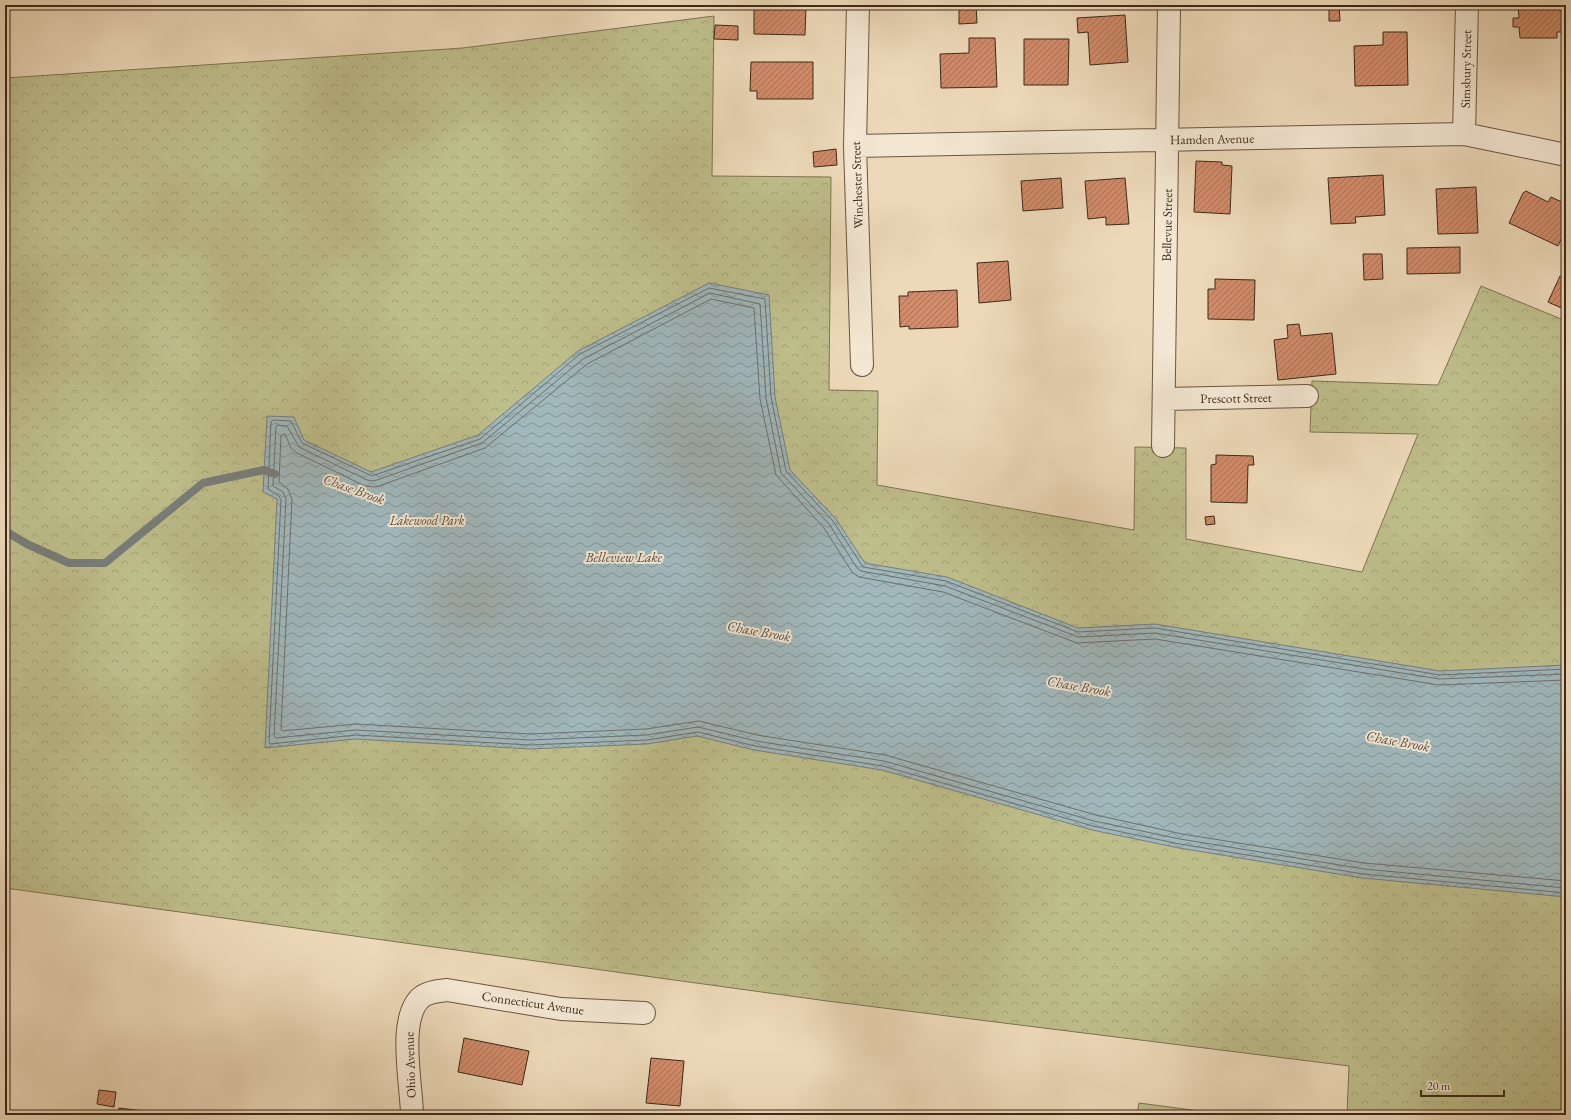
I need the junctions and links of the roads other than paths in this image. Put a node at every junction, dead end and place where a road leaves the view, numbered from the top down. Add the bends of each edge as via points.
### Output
1 (858, 5) edge
2 (1169, 5) edge
3 (1467, 5) edge
4 (1464, 134) junction
5 (1168, 140) junction
6 (856, 146) junction
7 (1566, 155) edge
8 (862, 365) dead end
9 (1307, 396) dead end
10 (1165, 399) junction
11 (1163, 446) dead end
12 (424, 996) joint
13 (644, 1013) dead end
14 (412, 1115) edge

1 - 6 street, Winchester Street
2 - 5 street, Bellevue Street
3 - 4 street, Simsbury Street
4 - 5 street, Hamden Avenue
4 - 7 street, Hamden Avenue
5 - 6 street, Hamden Avenue
5 - 10 street, Bellevue Street
6 - 8 street, Winchester Street
9 - 10 street, Prescott Street
10 - 11 street, Bellevue Street
12 - 13 street, Connecticut Avenue via 431,992 447,990 561,1009
12 - 14 street, Ohio Avenue via 414,1007 409,1023

